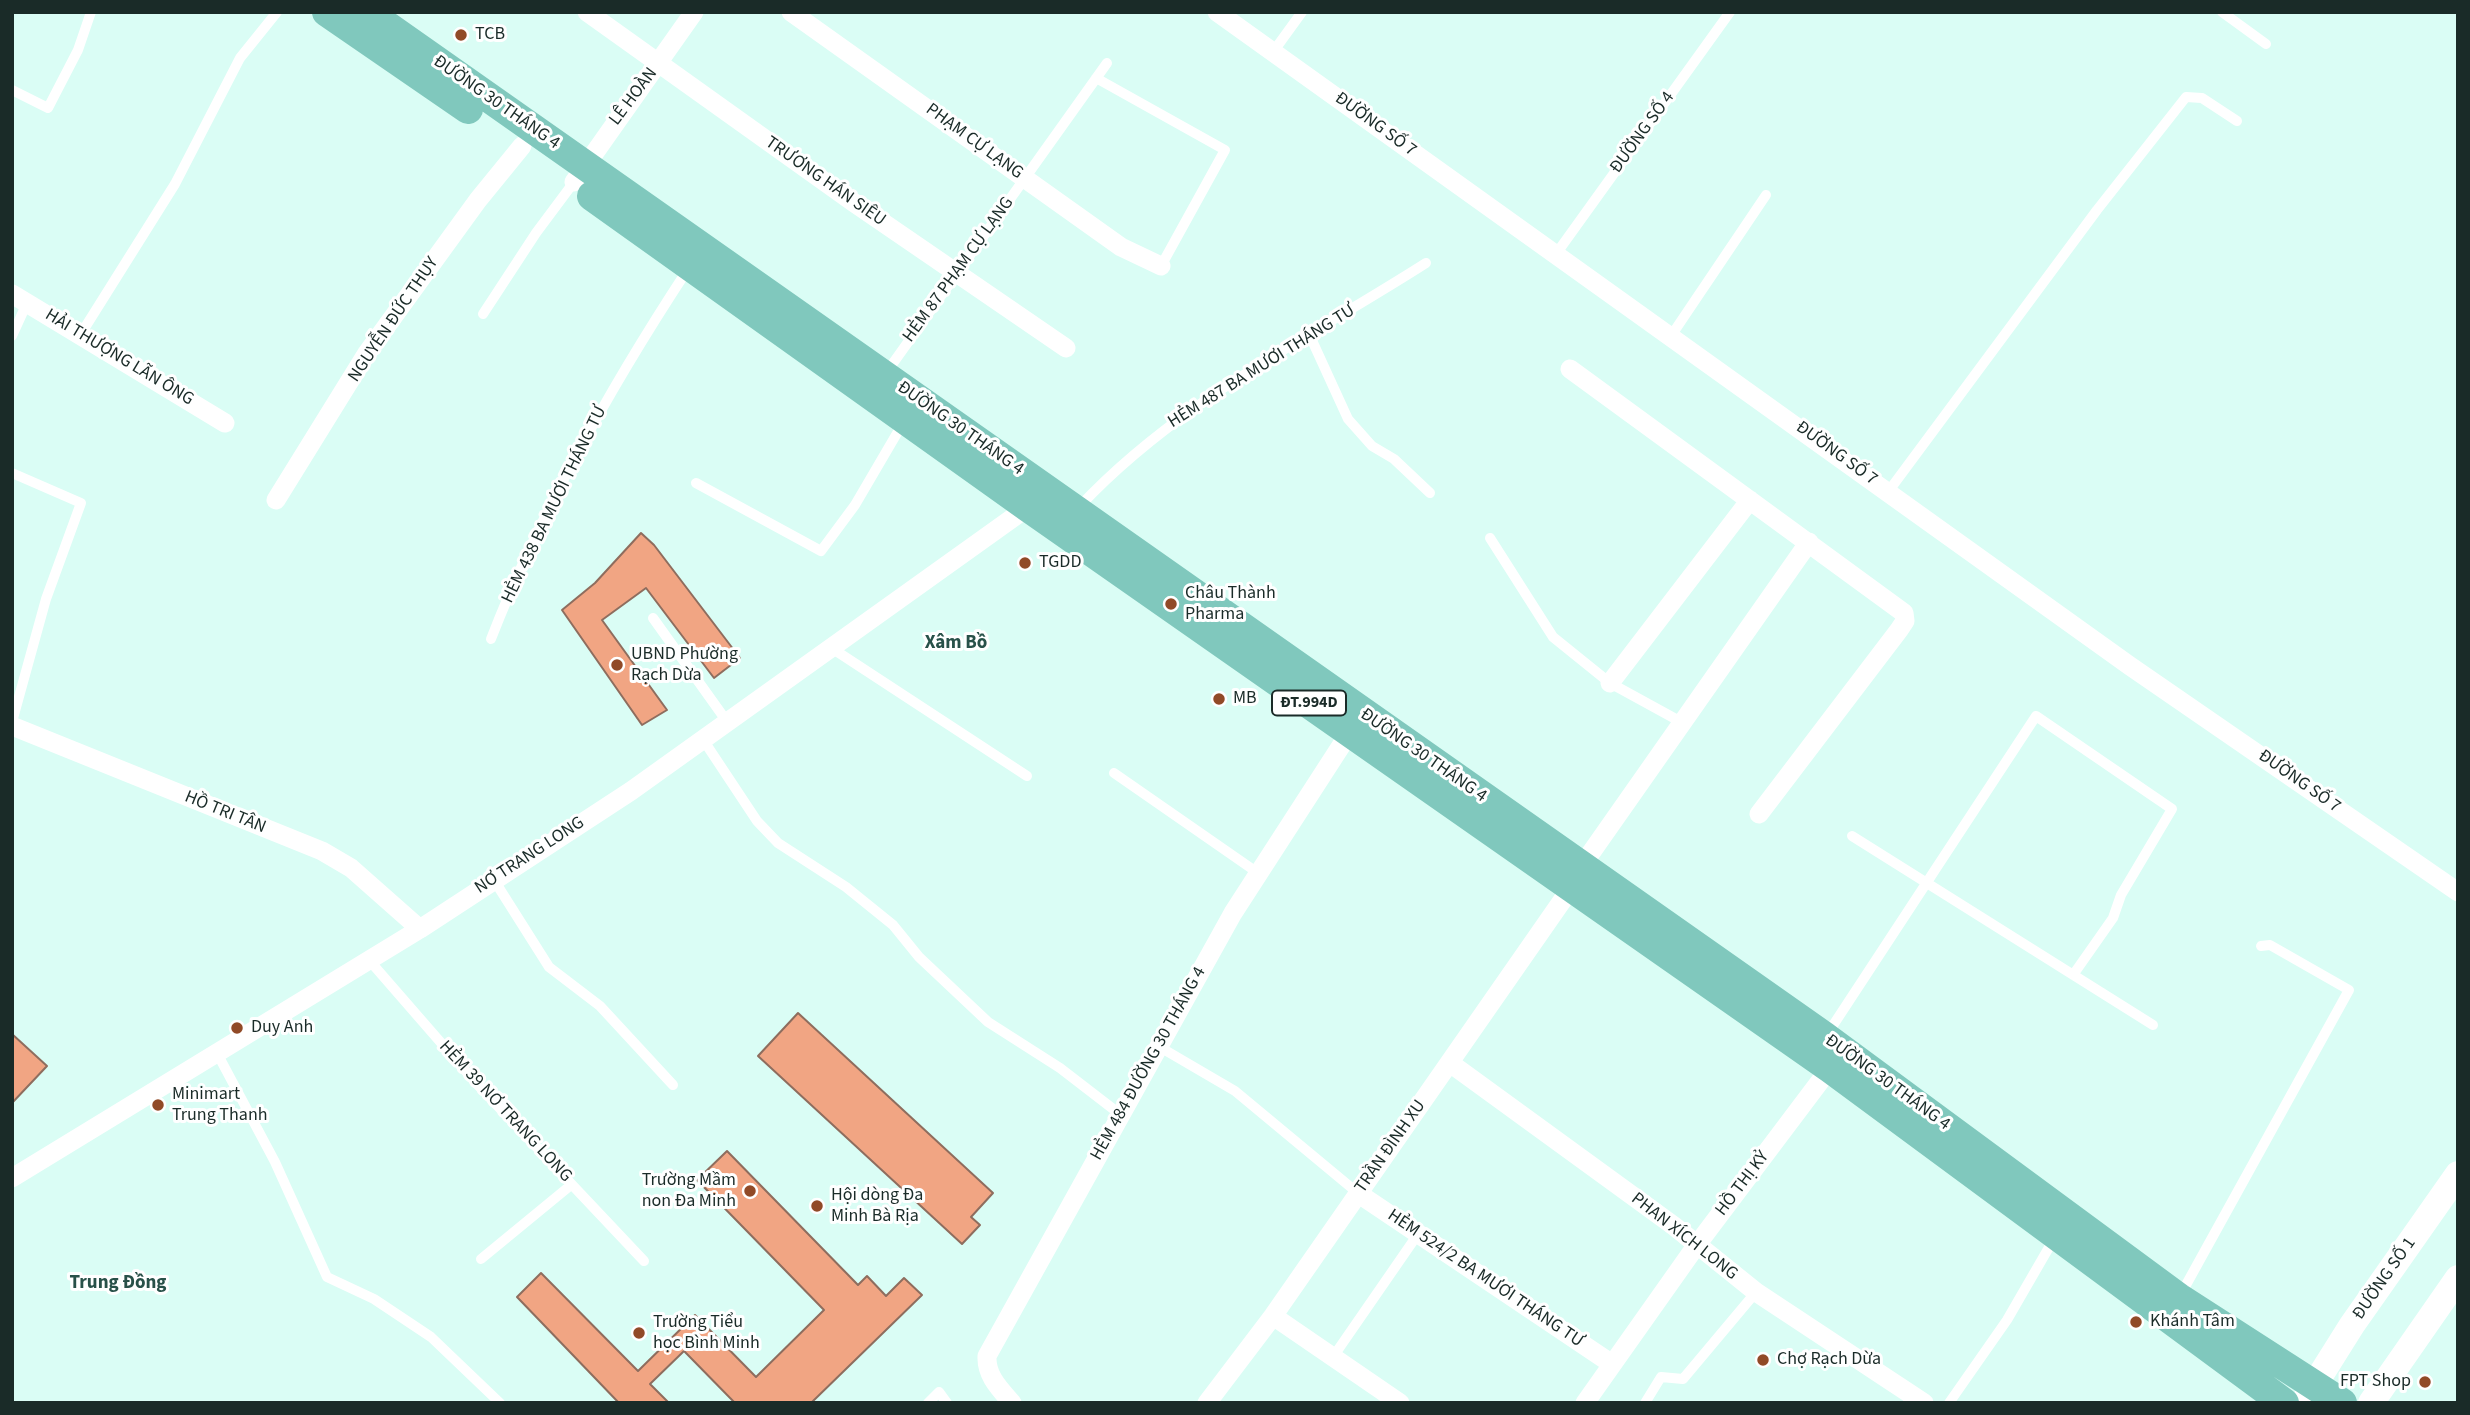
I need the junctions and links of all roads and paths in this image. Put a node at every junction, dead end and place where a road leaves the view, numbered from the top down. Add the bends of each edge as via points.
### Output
1 (91, 12) edge
2 (277, 12) edge
3 (327, 12) edge
4 (367, 12) edge
5 (587, 12) edge
6 (694, 12) edge
7 (791, 12) edge
8 (1217, 12) edge
9 (1302, 12) edge
10 (1730, 12) edge
11 (2222, 12) edge
12 (2266, 44) dead end
13 (1273, 52) junction
14 (1107, 63) dead end
15 (659, 64) junction
16 (1096, 78) junction
17 (12, 90) edge
18 (2237, 121) dead end
19 (522, 146) junction
20 (578, 173) junction
21 (1024, 178) junction
22 (1766, 195) dead end
23 (1556, 254) junction
24 (1426, 262) dead end
25 (691, 266) junction
26 (1161, 266) joint
27 (954, 273) junction
28 (20, 299) edge
29 (483, 314) dead end
30 (12, 336) edge
31 (1310, 336) junction
32 (1671, 336) junction
33 (79, 337) junction
34 (1066, 348) dead end
35 (1570, 369) dead end
36 (884, 375) junction
37 (905, 419) junction
38 (225, 422) dead end
39 (12, 473) edge
40 (696, 484) dead end
41 (1888, 492) junction
42 (1430, 494) dead end
43 (1034, 496) junction
44 (1750, 499) junction
45 (276, 500) dead end
46 (1070, 521) junction
47 (1489, 538) dead end
48 (1809, 542) junction
49 (653, 618) dead end
50 (491, 639) dead end
51 (832, 649) junction
52 (1610, 683) junction
53 (1683, 723) junction
54 (12, 724) edge
55 (728, 724) junction
56 (1350, 732) junction
57 (704, 741) junction
58 (1114, 773) dead end
59 (1027, 776) dead end
60 (1759, 814) dead end
61 (1852, 836) dead end
62 (1258, 873) junction
63 (1576, 877) junction
64 (493, 880) junction
65 (1926, 883) junction
66 (2458, 892) edge
67 (420, 929) junction
68 (2261, 946) dead end
69 (369, 960) junction
70 (2073, 975) junction
71 (2153, 1025) dead end
72 (1825, 1037) junction
73 (1158, 1046) junction
74 (217, 1053) junction
75 (1450, 1063) junction
76 (1830, 1068) junction
77 (673, 1085) dead end
78 (1121, 1115) junction
79 (14, 1173) edge
80 (2458, 1174) edge
81 (571, 1185) junction
82 (1359, 1194) junction
83 (1418, 1234) junction
84 (2055, 1236) junction
85 (1696, 1246) junction
86 (481, 1259) dead end
87 (644, 1261) dead end
88 (2458, 1278) edge
89 (1756, 1292) junction
90 (2179, 1298) junction
91 (1273, 1316) junction
92 (1333, 1357) junction
93 (1612, 1364) junction
94 (2309, 1394) edge
95 (500, 1403) edge
96 (928, 1403) edge
97 (947, 1403) edge
98 (1012, 1403) edge
99 (1207, 1403) edge
100 (1401, 1403) edge
101 (1585, 1403) edge
102 (1645, 1403) edge
103 (1924, 1403) edge
104 (1949, 1403) edge
105 (2284, 1403) edge
106 (2342, 1403) edge
107 (2371, 1403) edge

1 - 17 lane via 78,50 48,108
2 - 33 lane via 240,58 175,184
3 - 19 main road, ĐƯỜNG 30 THÁNG 4 / ĐT.994D
4 - 20 main road, ĐƯỜNG 30 THÁNG 4 / ĐT.994D
5 - 15 street, TRƯƠNG HÁN SIÊU
6 - 15 street, LÊ HOÀN
7 - 21 street, PHẠM CỰ LẠNG
8 - 13 street, ĐƯỜNG SỐ 7
9 - 13 lane
10 - 23 lane, ĐƯỜNG SỐ 4
11 - 12 lane
13 - 23 street, ĐƯỜNG SỐ 7
14 - 16 lane, HẺM 87 PHẠM CỰ LẠNG
15 - 20 street, LÊ HOÀN
15 - 27 street, TRƯƠNG HÁN SIÊU
16 - 21 lane, HẺM 87 PHẠM CỰ LẠNG
16 - 26 lane via 1225,150
18 - 41 lane via 2202,98 2186,97
19 - 20 main road, ĐƯỜNG 30 THÁNG 4 / ĐT.994D
19 - 45 street, NGUYỄN ĐỨC THỤY via 367,353
20 - 25 main road, ĐƯỜNG 30 THÁNG 4 / ĐT.994D
20 - 29 lane
20 - 36 main road, ĐƯỜNG 30 THÁNG 4 / ĐT.994D
21 - 26 street, PHẠM CỰ LẠNG via 1121,247
21 - 27 lane, HẺM 87 PHẠM CỰ LẠNG
22 - 32 lane
23 - 32 street, ĐƯỜNG SỐ 7
24 - 31 lane, HẺM 487 BA MƯƠI THÁNG TƯ
25 - 37 main road, ĐƯỜNG 30 THÁNG 4 / ĐT.994D
25 - 50 lane, HẺM 438 BA MƯƠI THÁNG TƯ via 631,356 573,459
27 - 34 street, TRƯƠNG HÁN SIÊU
27 - 36 lane, HẺM 87 PHẠM CỰ LẠNG
28 - 30 lane
28 - 33 street, HẢI THƯỢNG LÃN ÔNG
31 - 42 lane via 1348,419
31 - 46 lane, HẺM 487 BA MƯƠI THÁNG TƯ via 1198,403 1160,432
32 - 41 street, ĐƯỜNG SỐ 7
33 - 38 street, HẢI THƯỢNG LÃN ÔNG
35 - 44 street
36 - 43 main road, ĐƯỜNG 30 THÁNG 4 / ĐT.994D
37 - 40 lane via 855,505 821,551
37 - 43 main road, ĐƯỜNG 30 THÁNG 4 / ĐT.994D
39 - 54 lane via 80,503 46,599
41 - 66 street, ĐƯỜNG SỐ 7
43 - 46 main road, ĐƯỜNG 30 THÁNG 4 / ĐT.994D
43 - 51 street, NƠ TRANG LONG
44 - 48 street
44 - 52 street
46 - 56 main road, ĐƯỜNG 30 THÁNG 4 / ĐT.994D
46 - 63 main road, ĐƯỜNG 30 THÁNG 4 / ĐT.994D
47 - 52 lane via 1553,637
48 - 53 street, TRẦN ĐÌNH XU
48 - 60 street via 1899,607 1905,621
49 - 55 lane
51 - 55 street, NƠ TRANG LONG
51 - 59 lane
52 - 53 lane
53 - 63 street, TRẦN ĐÌNH XU
54 - 67 street, HỒ TRI TÂN via 322,851 351,868
55 - 57 street, NƠ TRANG LONG
56 - 62 street, HẺM 484 ĐƯỜNG 30 THÁNG 4
56 - 63 main road, ĐƯỜNG 30 THÁNG 4 / ĐT.994D
57 - 64 street, NƠ TRANG LONG
57 - 78 lane via 757,821 778,843 846,887 893,925 919,957 988,1022 1060,1068
58 - 62 lane
61 - 65 lane
62 - 73 street, HẺM 484 ĐƯỜNG 30 THÁNG 4
63 - 72 main road, ĐƯỜNG 30 THÁNG 4 / ĐT.994D
63 - 75 street, TRẦN ĐÌNH XU
63 - 76 main road, ĐƯỜNG 30 THÁNG 4 / ĐT.994D
64 - 67 street, NƠ TRANG LONG
64 - 77 lane via 549,967 600,1006
65 - 70 lane
65 - 70 lane via 2036,716 2172,809 2121,895 2113,918
65 - 72 lane
67 - 69 street, NƠ TRANG LONG
68 - 90 lane via 2270,945 2349,990
69 - 74 street, NƠ TRANG LONG
69 - 81 lane, HẺM 39 NƠ TRANG LONG
70 - 71 lane
72 - 90 main road, ĐƯỜNG 30 THÁNG 4 / ĐT.994D
73 - 78 street, HẺM 484 ĐƯỜNG 30 THÁNG 4
73 - 82 lane via 1235,1091
74 - 79 street, NƠ TRANG LONG
74 - 95 lane via 275,1161 327,1277 374,1299 432,1337
75 - 82 street, TRẦN ĐÌNH XU
75 - 85 street, PHAN XÍCH LONG
76 - 84 main road, ĐƯỜNG 30 THÁNG 4 / ĐT.994D
76 - 85 street, HỒ THỊ KỶ
78 - 98 street, HẺM 484 ĐƯỜNG 30 THÁNG 4 via 987,1356 986,1365 996,1384
80 - 94 main road, ĐƯỜNG SỐ 1
81 - 86 lane
81 - 87 lane, HẺM 39 NƠ TRANG LONG
82 - 83 street, HẺM 524/2 BA MƯƠI THÁNG TƯ
82 - 91 street, TRẦN ĐÌNH XU
83 - 92 lane
83 - 93 street, HẺM 524/2 BA MƯƠI THÁNG TƯ
84 - 104 lane via 2007,1320
84 - 105 main road, ĐƯỜNG 30 THÁNG 4 / ĐT.994D
85 - 89 street, PHAN XÍCH LONG
85 - 93 street, HỒ THỊ KỶ
88 - 107 main road
89 - 102 lane via 1683,1379 1661,1377
89 - 103 street, PHAN XÍCH LONG
90 - 94 main road, ĐƯỜNG 30 THÁNG 4 / ĐT.994D
91 - 92 street
91 - 99 street, TRẦN ĐÌNH XU
92 - 100 street
93 - 101 street, HỒ THỊ KỶ
94 - 106 main road, ĐƯỜNG 30 THÁNG 4 / ĐT.994D
96 - 97 lane via 939,1392

